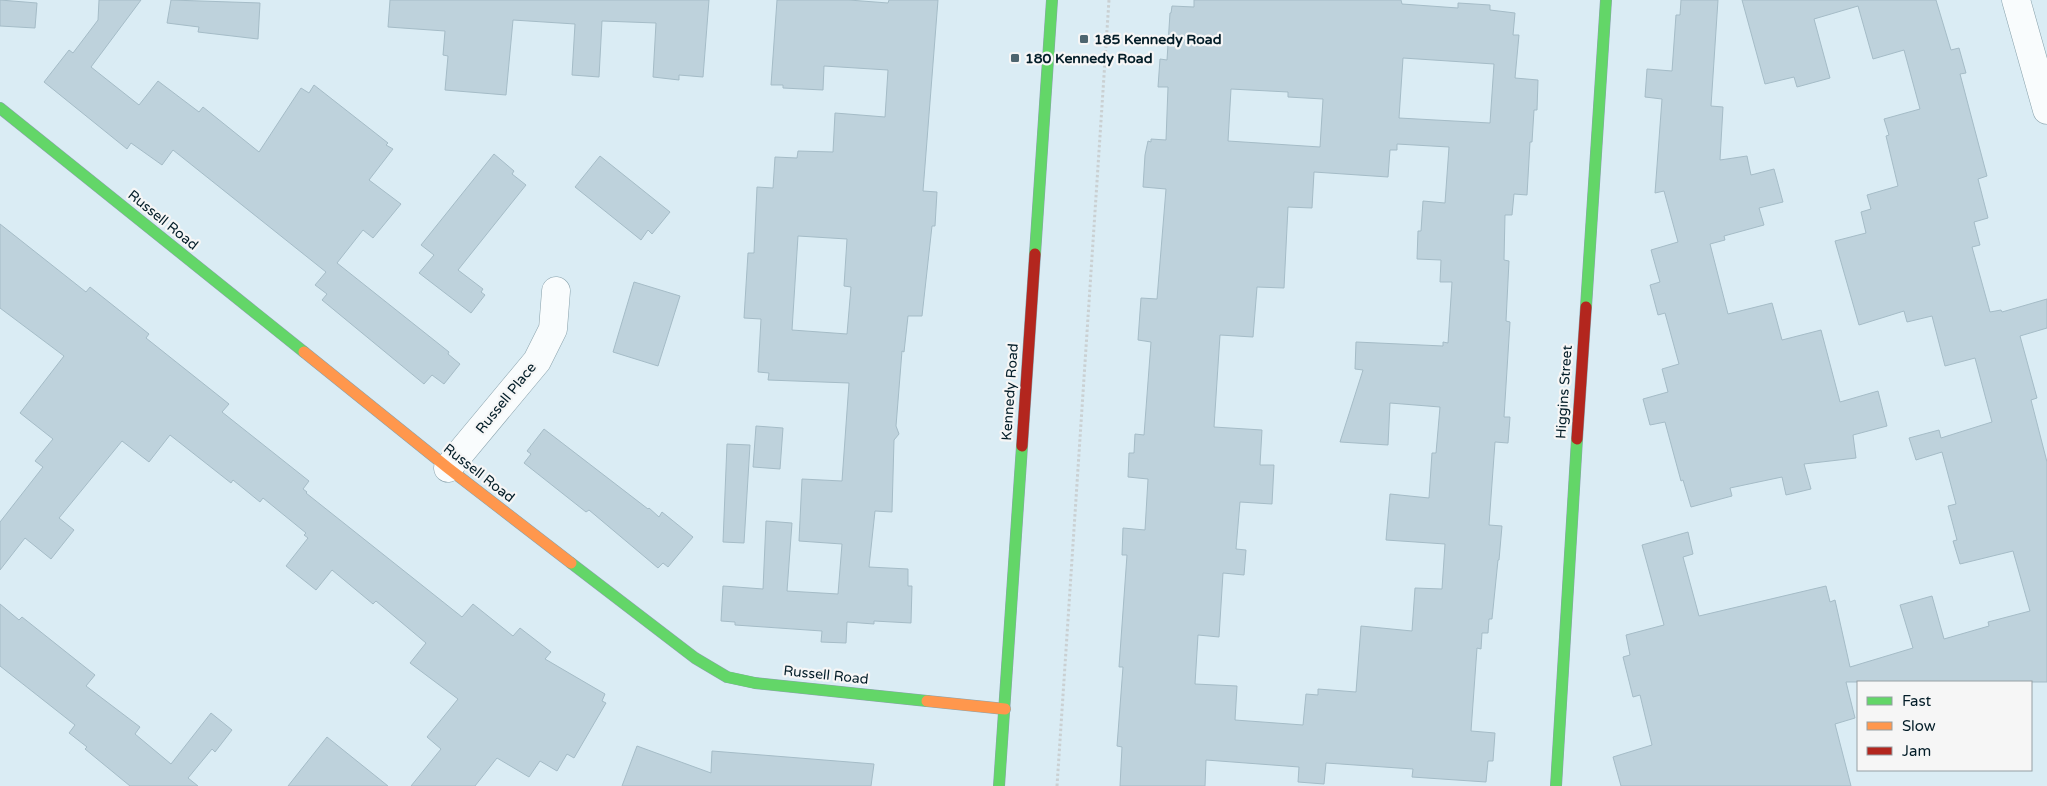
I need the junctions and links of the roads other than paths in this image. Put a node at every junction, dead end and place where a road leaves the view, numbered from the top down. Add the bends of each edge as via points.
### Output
1 (1052, 0) edge
2 (1606, 0) edge
3 (2016, 0) edge
4 (0, 108) edge
5 (2047, 110) edge
6 (556, 291) dead end
7 (448, 468) junction
8 (1005, 709) junction
9 (999, 786) edge
10 (1556, 786) edge

1 - 8 street, Kennedy Road
2 - 10 street, Higgins Street
3 - 5 street
4 - 7 street, Russell Road
6 - 7 street, Russell Place via 553,329 537,361
7 - 8 street, Russell Road via 695,658 727,677 755,683
8 - 9 street, Kennedy Road

